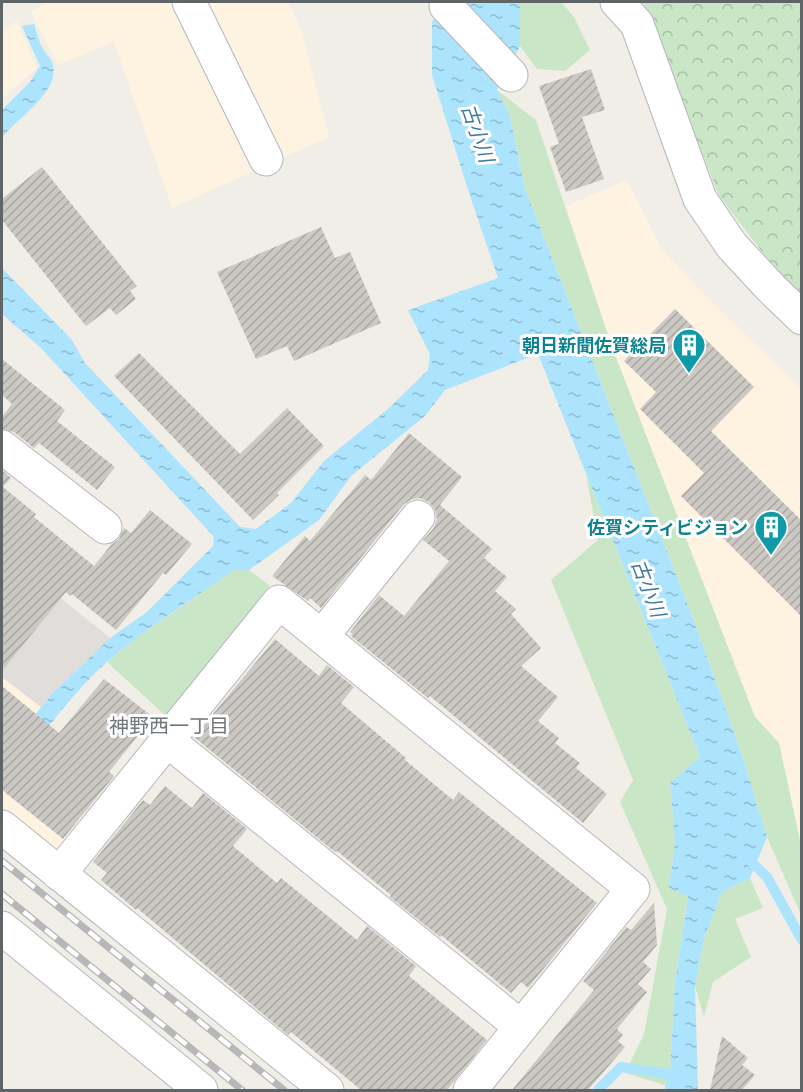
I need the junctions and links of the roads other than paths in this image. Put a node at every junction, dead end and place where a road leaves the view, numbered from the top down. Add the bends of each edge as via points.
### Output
1 (189, 2) edge
2 (617, 2) edge
3 (446, 6) dead end
4 (511, 75) dead end
5 (266, 159) dead end
6 (801, 318) edge
7 (2, 447) edge
8 (418, 517) dead end
9 (105, 527) dead end
10 (322, 636) junction
11 (167, 740) junction
12 (2, 827) edge
13 (59, 874) junction
14 (2, 928) edge
15 (521, 1027) junction
16 (201, 1090) edge
17 (327, 1090) edge
18 (470, 1090) edge

1 - 5 street
2 - 6 street via 637,24 700,199 732,246
3 - 4 street
7 - 9 street
8 - 10 street
10 - 11 street via 279,602
10 - 15 street via 633,889
11 - 13 street
11 - 15 street
12 - 13 street
13 - 17 street
14 - 16 street
15 - 18 street

